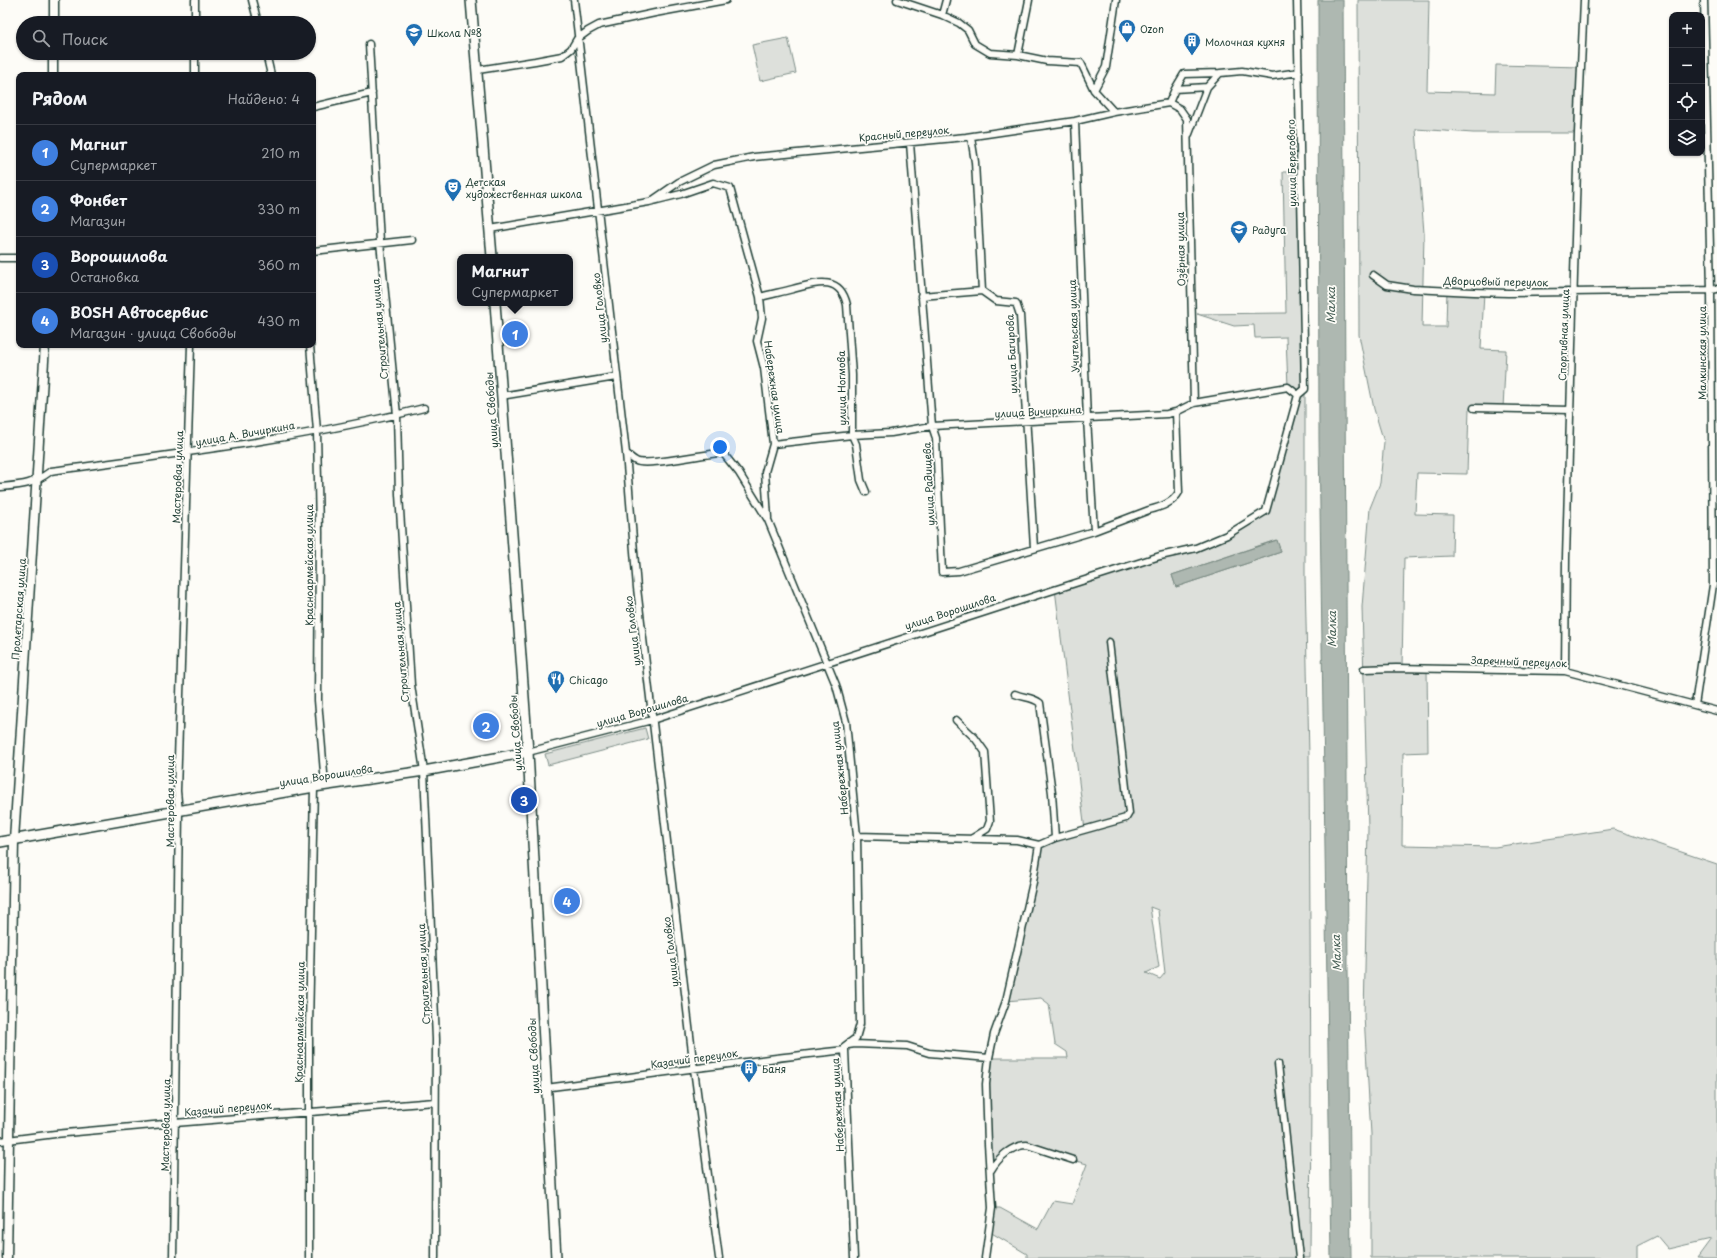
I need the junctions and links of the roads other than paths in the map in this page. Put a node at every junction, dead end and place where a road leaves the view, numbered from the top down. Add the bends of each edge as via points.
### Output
1 (54, 0) edge
2 (195, 0) edge
3 (252, 0) edge
4 (471, 0) edge
5 (574, 0) edge
6 (726, 0) edge
7 (897, 0) edge
8 (946, 0) edge
9 (1029, 0) edge
10 (1116, 0) edge
11 (1297, 0) edge
12 (1584, 0) edge
13 (1704, 0) edge
14 (54, 16) edge
15 (195, 16) edge
16 (256, 16) edge
17 (942, 16) junction
18 (577, 40) junction
19 (369, 44) dead end
20 (1018, 55) junction
21 (53, 60) edge
22 (195, 60) edge
23 (268, 60) edge
24 (478, 70) junction
25 (53, 72) edge
26 (195, 72) edge
27 (271, 72) edge
28 (1220, 72) junction
29 (1299, 72) junction
30 (1207, 87) junction
31 (1175, 88) junction
32 (1094, 90) junction
33 (372, 93) junction
34 (1169, 104) junction
35 (316, 106) edge
36 (1114, 112) junction
37 (1075, 120) junction
38 (971, 137) junction
39 (1188, 138) junction
40 (910, 143) junction
41 (730, 188) joint
42 (649, 202) junction
43 (598, 212) junction
44 (490, 229) junction
45 (412, 240) dead end
46 (381, 243) junction
47 (316, 251) edge
48 (492, 254) edge
49 (0, 258) edge
50 (16, 258) edge
51 (1373, 275) dead end
52 (1714, 290) edge
53 (982, 291) junction
54 (1574, 292) junction
55 (760, 296) junction
56 (922, 296) junction
57 (495, 306) edge
58 (44, 348) edge
59 (191, 348) edge
60 (310, 348) edge
61 (616, 377) junction
62 (1298, 395) junction
63 (501, 396) junction
64 (1194, 403) junction
65 (424, 408) dead end
66 (1474, 408) dead end
67 (1570, 410) junction
68 (1176, 412) junction
69 (397, 415) junction
70 (1087, 419) junction
71 (1025, 422) junction
72 (932, 426) junction
73 (317, 431) junction
74 (852, 435) junction
75 (773, 444) junction
76 (188, 452) junction
77 (626, 453) junction
78 (36, 481) junction
79 (0, 487) edge
80 (866, 492) dead end
81 (768, 520) junction
82 (1094, 531) junction
83 (1034, 548) junction
84 (1715, 585) edge
85 (1109, 642) dead end
86 (827, 663) junction
87 (1364, 669) dead end
88 (1565, 671) junction
89 (1015, 694) dead end
90 (1695, 705) junction
91 (1717, 711) edge
92 (652, 720) junction
93 (956, 720) dead end
94 (528, 752) junction
95 (424, 771) junction
96 (325, 785) junction
97 (314, 787) junction
98 (179, 812) junction
99 (856, 836) junction
100 (1055, 838) junction
101 (971, 839) junction
102 (14, 840) junction
103 (0, 842) edge
104 (1039, 845) junction
105 (845, 1048) junction
106 (989, 1058) junction
107 (1278, 1064) dead end
108 (694, 1069) junction
109 (545, 1088) junction
110 (435, 1102) junction
111 (309, 1112) junction
112 (175, 1123) junction
113 (0, 1141) edge
114 (10, 1141) junction
115 (1073, 1160) dead end
116 (991, 1170) junction
117 (8, 1258) edge
118 (172, 1258) edge
119 (309, 1258) edge
120 (435, 1258) edge
121 (556, 1258) edge
122 (719, 1258) edge
123 (854, 1258) edge
124 (986, 1258) edge
125 (1299, 1258) edge

1 - 14 street
2 - 15 street
3 - 16 street
4 - 24 main road
5 - 18 street, улица Головко
6 - 18 street via 599,25
7 - 17 street
8 - 17 street
9 - 20 street
10 - 32 street via 1106,67
11 - 29 street, улица Берегового
12 - 54 street, Спортивная улица
13 - 52 street, Малкинская улица
17 - 20 street via 959,23 968,30 975,44 990,53
18 - 24 street via 562,56
18 - 43 street, улица Головко
19 - 33 street, Строительная улица
20 - 32 street via 1047,61 1080,63
21 - 25 street
22 - 26 street
23 - 27 street
24 - 44 main road
28 - 29 street via 1242,71 1272,76
28 - 30 street
28 - 31 street via 1184,74
29 - 62 street, улица Берегового via 1305,389
30 - 31 street
30 - 39 street
31 - 34 street
32 - 36 street
33 - 35 street
33 - 46 street, Строительная улица
34 - 36 street, Красный переулок
34 - 39 street, Озёрная улица via 1180,109 1187,119
36 - 37 street, Красный переулок
37 - 38 street, Красный переулок
37 - 70 street, Учительская улица
38 - 40 street, Красный переулок
38 - 53 street via 975,162
39 - 64 street, Озёрная улица
40 - 42 street, Красный переулок via 754,157 714,165 679,182
40 - 56 street, улица Радищева
41 - 42 street, Красный переулок via 713,184
41 - 55 street, Набережная улица
42 - 43 street, Красный переулок
43 - 44 street, Красный переулок
43 - 61 street, улица Головко
44 - 48 main road
45 - 46 street
46 - 47 street
46 - 69 street, Строительная улица
49 - 50 street
51 - 54 street, Дворцовый переулок via 1387,285 1413,289 1508,293
52 - 54 street, Дворцовый переулок
52 - 84 street, Малкинская улица
53 - 56 street
53 - 71 street, улица Багирова via 996,301 1016,303 1018,308
54 - 67 street, Спортивная улица
55 - 74 street, улица Ногмова via 817,282 840,290 847,305 852,375
55 - 75 street, Набережная улица via 762,318 757,341 764,368
56 - 72 street, улица Радищева
57 - 63 main road, улица Свободы
58 - 78 street, Пролетарская улица
59 - 76 street, Мастеровая улица
60 - 73 street, Красноармейская улица
61 - 63 street
61 - 77 street, улица Головко
62 - 64 street, улица Вичиркина via 1288,387
62 - 86 street, улица Ворошилова via 1266,511 1227,535 1196,548 1153,558
63 - 94 main road, улица Свободы
64 - 68 street, улица Вичиркина
65 - 69 street, улица А. Вичиркина
66 - 67 street
67 - 88 street, Спортивная улица
68 - 70 street, улица Вичиркина
68 - 82 street, улица Радищева via 1179,492 1175,499
69 - 73 street, улица А. Вичиркина
69 - 95 street, Строительная улица via 399,494 411,685
70 - 71 street, улица Вичиркина
70 - 82 street, Учительская улица
71 - 72 street, улица Вичиркина
71 - 83 street, улица Багирова
72 - 74 street, улица Вичиркина via 891,433
72 - 83 street, улица Радищева via 936,438 942,572 958,571
73 - 76 street, улица А. Вичиркина
73 - 96 street, Красноармейская улица via 318,700
74 - 75 street, улица Вичиркина
74 - 80 street, улица Ногмова
75 - 81 street, Набережная улица via 765,472
76 - 78 street, улица А. Вичиркина via 51,472
76 - 98 street, Мастеровая улица via 177,791
77 - 81 street, Набережная улица via 636,462 652,463 722,453 739,473
77 - 92 street, улица Головко via 637,588
78 - 79 street, улица А. Вичиркина
78 - 102 street, Пролетарская улица
81 - 86 street, Набережная улица
82 - 83 street, улица Радищева
84 - 90 street, Малкинская улица
85 - 100 street via 1129,813 1126,818
86 - 92 street, улица Ворошилова
86 - 99 street, Набережная улица via 846,722
87 - 88 street, Заречный переулок
88 - 90 street, Заречный переулок
89 - 100 street via 1022,698 1034,698 1040,703
90 - 91 street, Заречный переулок
92 - 94 street, улица Ворошилова
92 - 108 street, улица Головко
93 - 101 street via 985,752 990,821 987,829
94 - 95 main road, улица Ворошилова
94 - 109 main road, улица Свободы
95 - 96 main road, улица Ворошилова
95 - 110 street, Строительная улица via 436,1039
96 - 97 main road, улица Ворошилова
97 - 98 main road, улица Ворошилова
97 - 111 street, Красноармейская улица
98 - 102 main road, улица Ворошилова
98 - 112 street, Мастеровая улица
99 - 101 street
99 - 105 street, Набережная улица via 860,1024 856,1038
100 - 104 street
101 - 104 street via 1018,840
102 - 103 main road, улица Ворошилова
102 - 114 street, Пролетарская улица
104 - 106 street via 1006,1001 994,1034
105 - 106 street, Казачий переулок via 855,1044 907,1046 929,1053
105 - 108 street, Казачий переулок
105 - 123 street, Набережная улица
106 - 116 street via 986,1084
107 - 125 street
108 - 109 street, Казачий переулок
108 - 122 street, улица Головко
109 - 121 main road, улица Свободы
110 - 111 street, Казачий переулок
110 - 120 street, Строительная улица
111 - 112 street, Казачий переулок
111 - 119 street, Красноармейская улица
112 - 114 street, Казачий переулок
112 - 118 street, Мастеровая улица
113 - 114 street, Казачий переулок
114 - 117 street, Пролетарская улица
115 - 116 street via 1027,1145 1019,1145 997,1160
116 - 124 street via 992,1208

